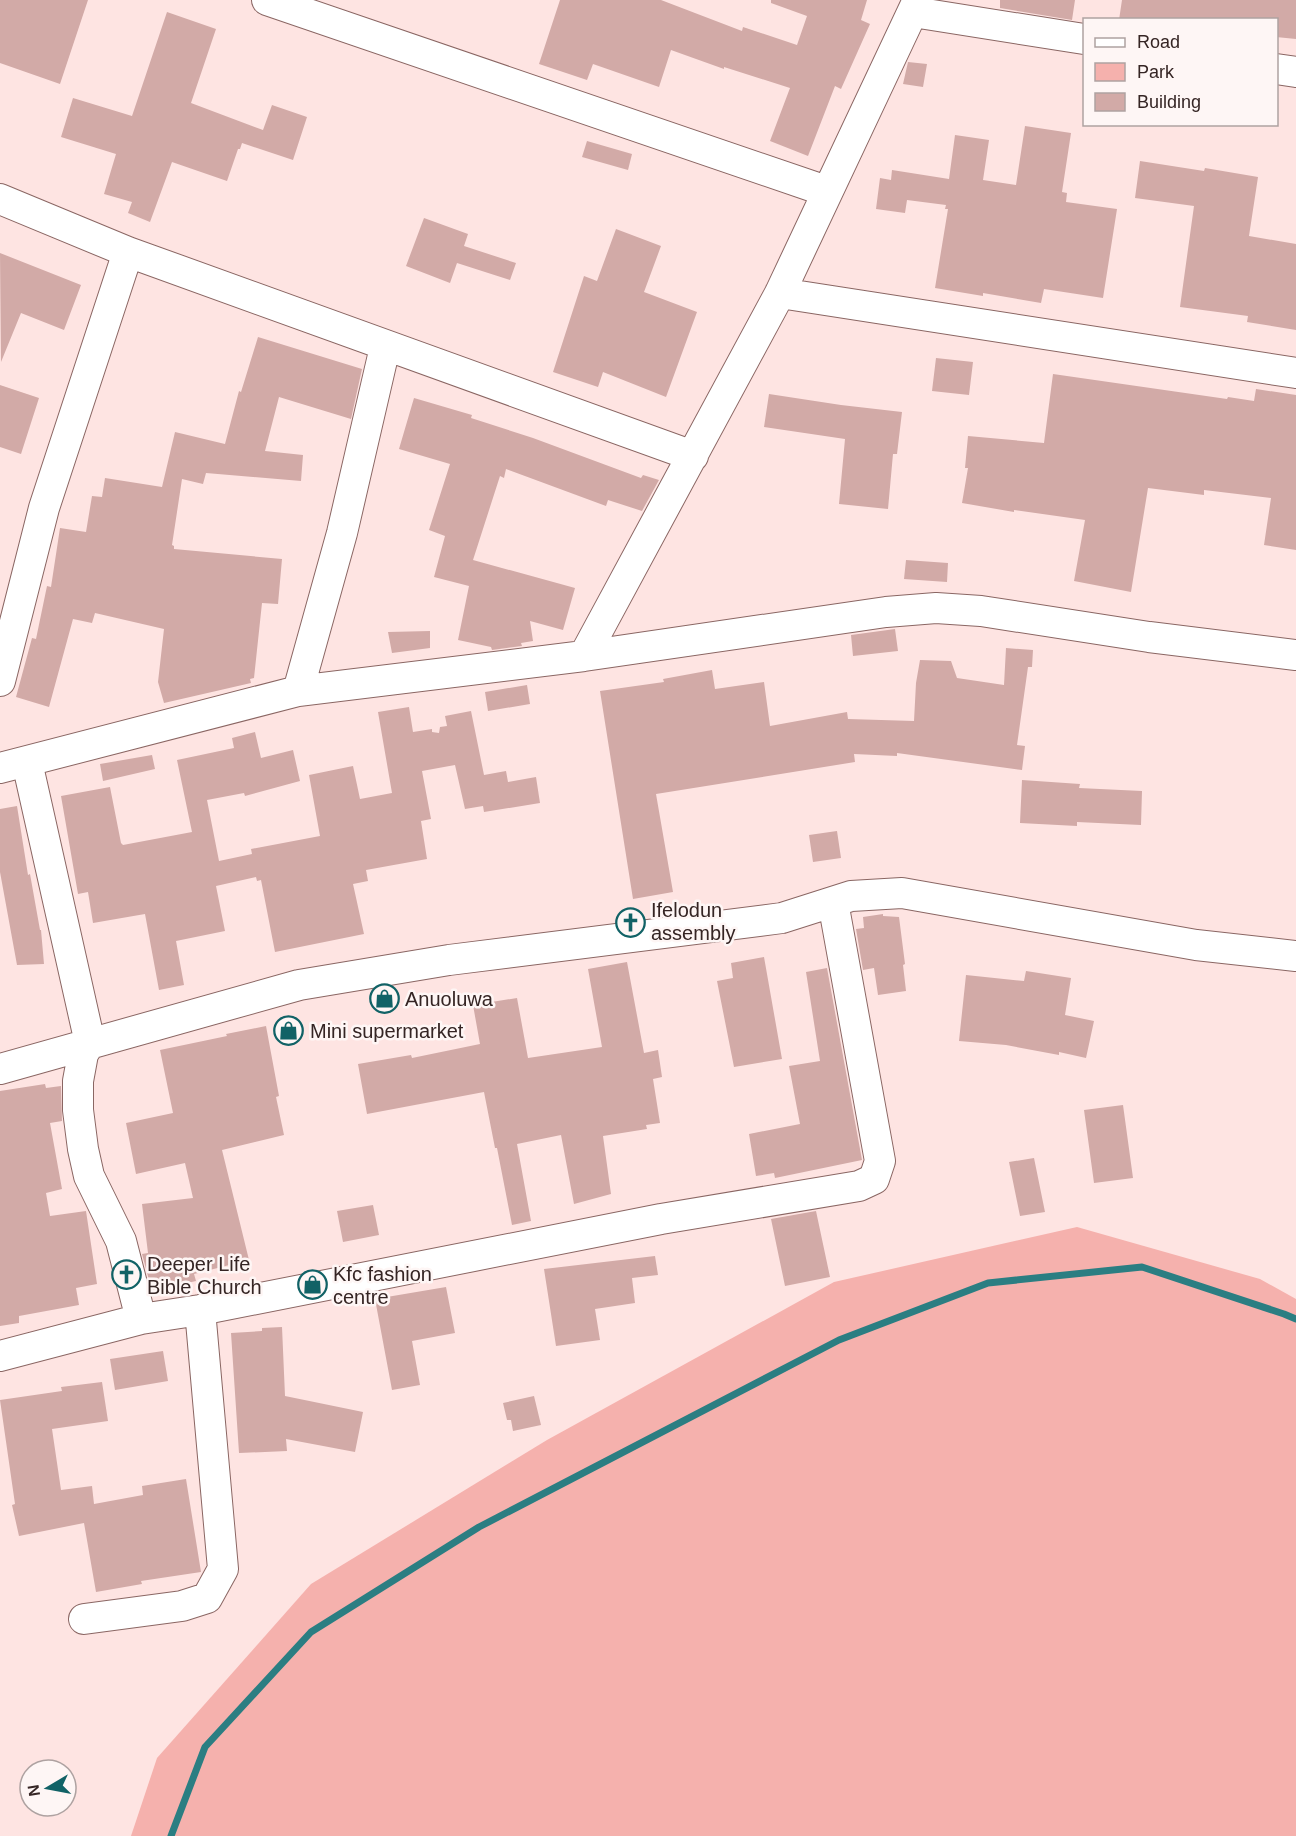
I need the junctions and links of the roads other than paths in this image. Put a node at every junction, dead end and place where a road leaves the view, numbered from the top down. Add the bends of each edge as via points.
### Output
1 (267, 0) edge
2 (916, 6) edge
3 (1083, 39) edge
4 (1278, 69) edge
5 (1296, 72) edge
6 (826, 191) junction
7 (0, 199) edge
8 (128, 252) junction
9 (780, 293) junction
10 (385, 347) junction
11 (1296, 373) edge
12 (693, 456) junction
13 (1296, 655) edge
14 (584, 656) junction
15 (0, 681) edge
16 (298, 691) junction
17 (13, 765) edge
18 (833, 902) junction
19 (1296, 956) edge
20 (90, 1043) junction
21 (0, 1069) edge
22 (200, 1310) junction
23 (141, 1319) junction
24 (0, 1356) edge
25 (84, 1619) dead end

1 - 6 street
2 - 3 street
2 - 6 street
4 - 5 street
6 - 9 street
7 - 8 street
8 - 10 street
8 - 15 street via 44,508
9 - 11 street
9 - 12 street
10 - 12 street
10 - 16 street via 342,533
12 - 14 street
13 - 14 street via 981,610 936,608
14 - 16 street
16 - 17 street
17 - 20 street
18 - 19 street via 851,896 902,893 1196,945
18 - 20 street via 782,918 449,960 299,985
18 - 22 street via 880,1161 874,1179 859,1186 661,1219
20 - 21 street
20 - 23 street via 83,1054 78,1081 83,1149 89,1176 121,1241
22 - 23 street
22 - 25 street via 223,1569 207,1598 182,1606
23 - 24 street

